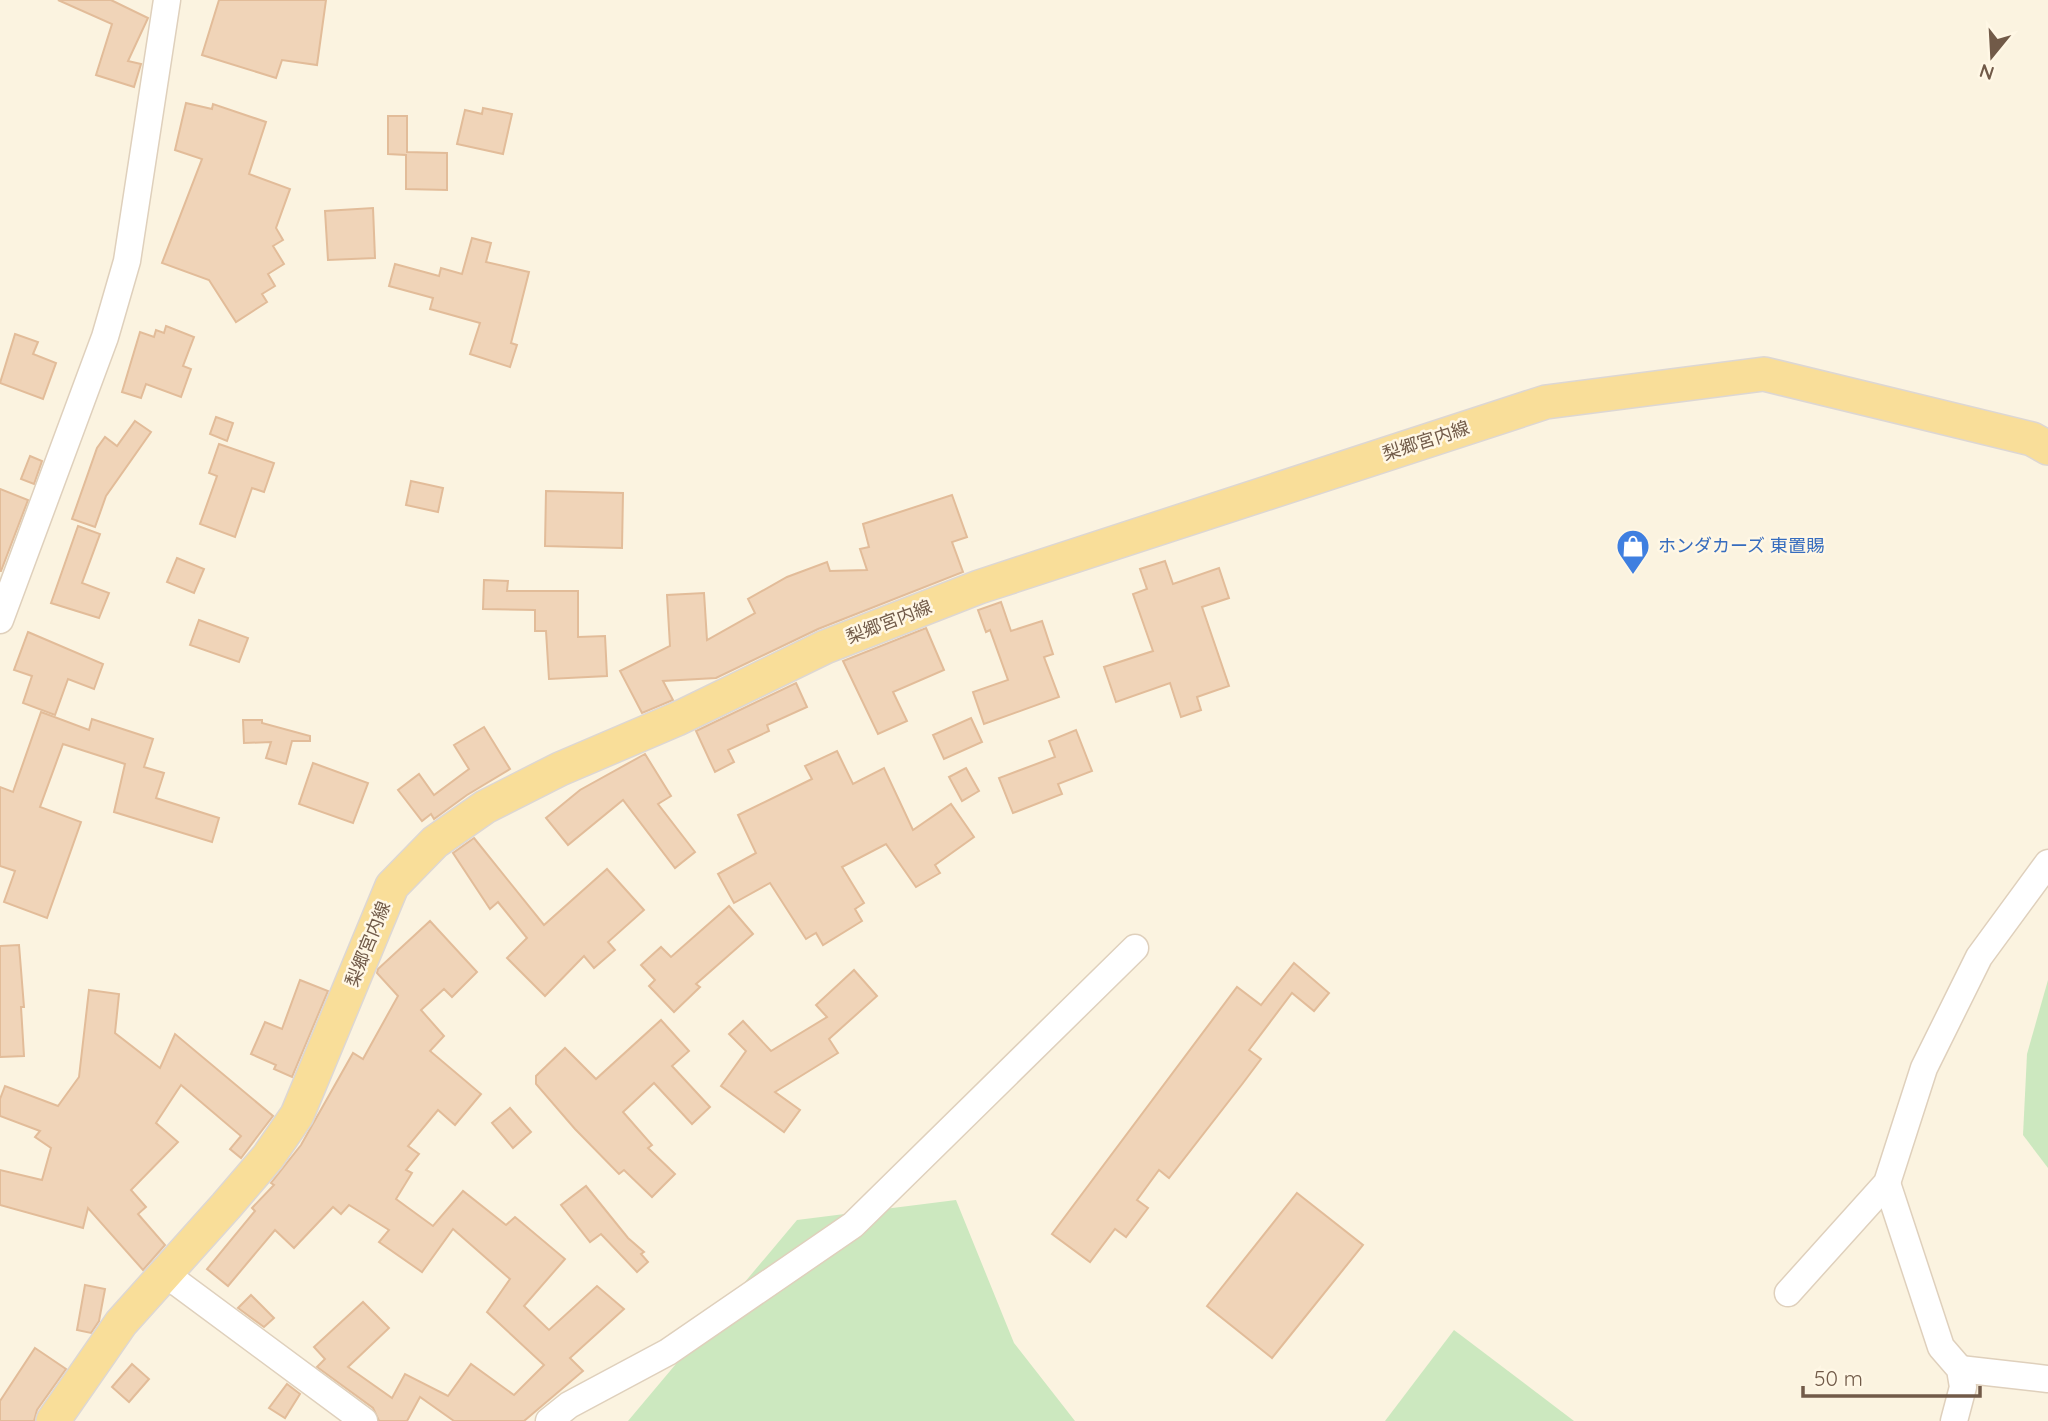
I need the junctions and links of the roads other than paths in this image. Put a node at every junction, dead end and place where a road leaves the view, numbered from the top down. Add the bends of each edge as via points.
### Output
1 (167, 0) edge
2 (2048, 448) edge
3 (3, 612) edge
4 (2048, 863) edge
5 (1135, 948) dead end
6 (1887, 1183) junction
7 (167, 1275) junction
8 (1788, 1293) dead end
9 (1959, 1369) junction
10 (2048, 1378) edge
11 (53, 1421) edge
12 (364, 1421) edge
13 (549, 1421) edge
14 (1954, 1421) edge

1 - 3 street via 127,261 105,337
2 - 7 main road, 梨郷宮内線 via 2032,439 1764,374 1546,402 979,587 825,647 677,719 560,769 485,807 435,842 392,886 297,1115 268,1157
4 - 6 street via 1979,957 1924,1068
5 - 13 street via 853,1225 668,1352 569,1405
6 - 8 street
6 - 9 street via 1941,1347
7 - 11 main road, 梨郷宮内線 via 121,1323
7 - 12 street
9 - 10 street
9 - 14 street via 1963,1387

